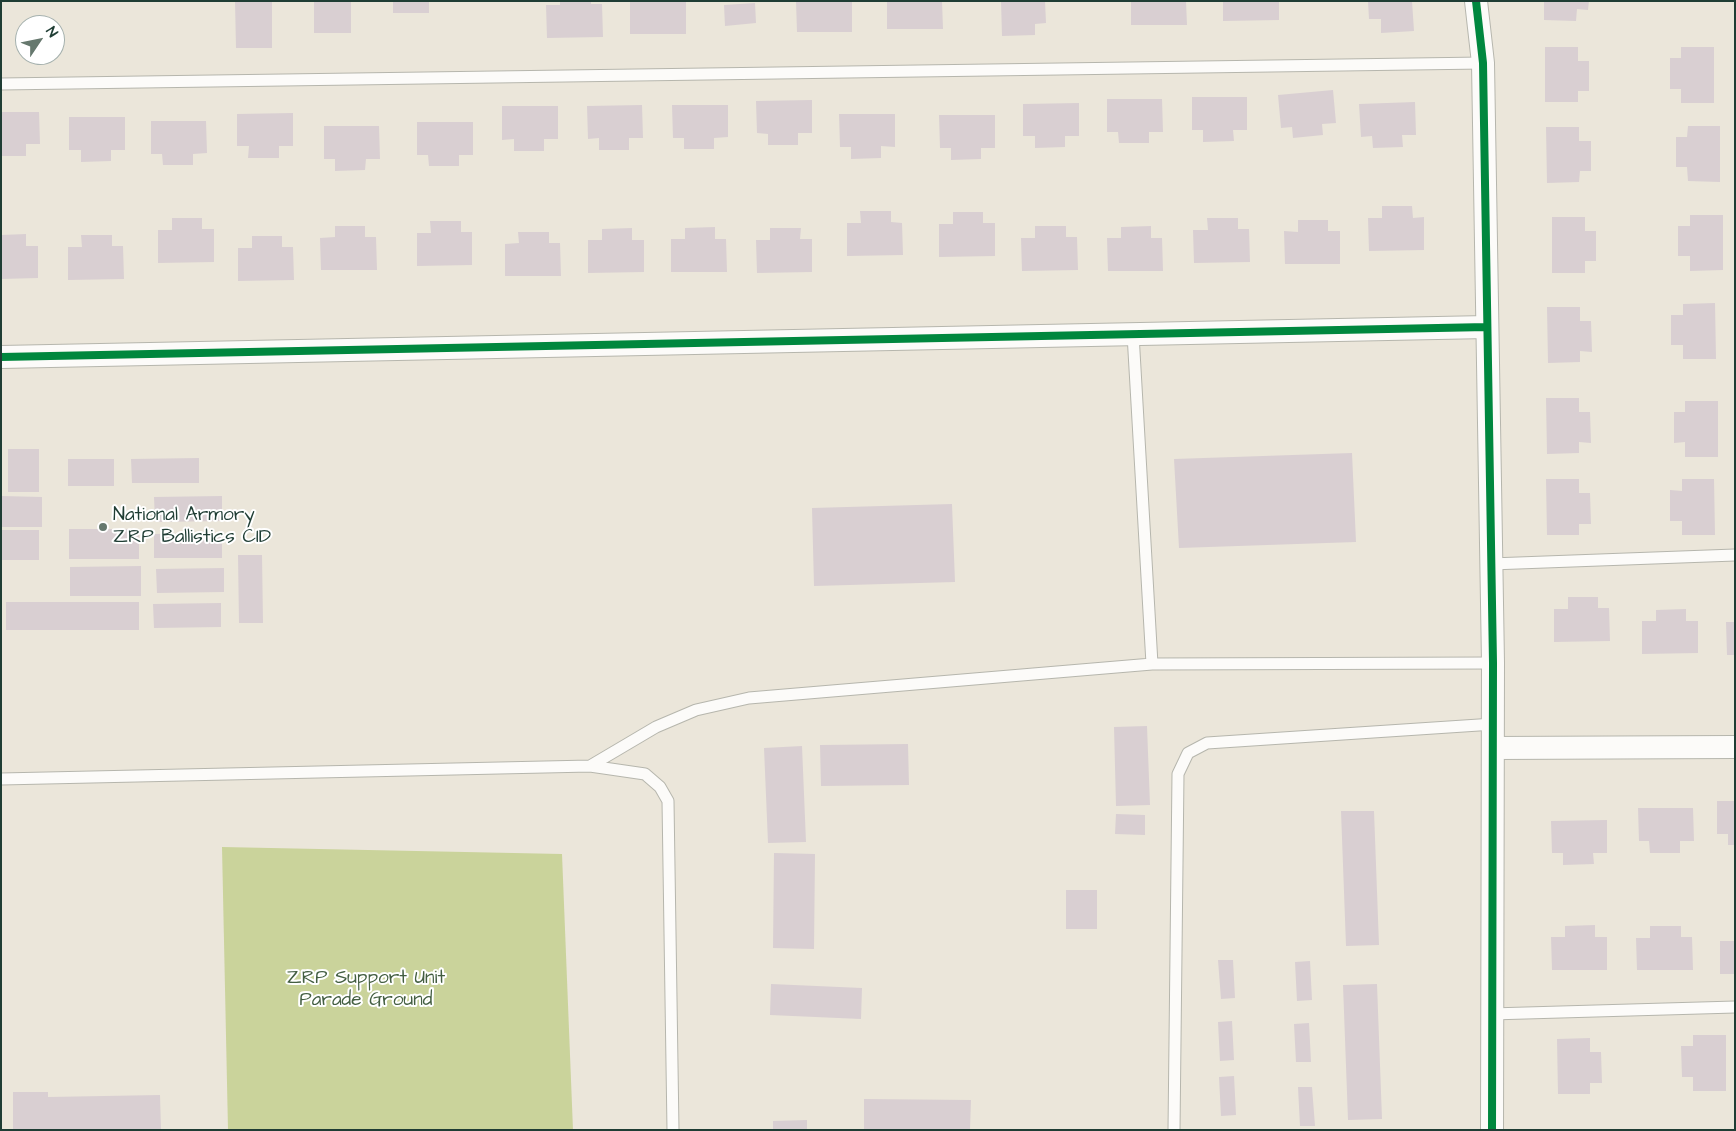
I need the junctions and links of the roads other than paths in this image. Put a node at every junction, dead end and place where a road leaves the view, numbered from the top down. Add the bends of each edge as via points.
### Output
1 (1476, 1) edge
2 (1483, 63) junction
3 (1, 84) edge
4 (1487, 327) junction
5 (1133, 334) junction
6 (1, 357) edge
7 (1735, 556) edge
8 (1491, 564) junction
9 (1493, 663) junction
10 (1152, 664) junction
11 (1494, 724) junction
12 (1735, 747) edge
13 (1494, 748) junction
14 (590, 766) junction
15 (1, 778) edge
16 (1735, 1008) edge
17 (1491, 1014) junction
18 (673, 1130) edge
19 (1174, 1130) edge
20 (1492, 1130) edge

1 - 2 street
2 - 3 lane
2 - 4 street
4 - 5 street
4 - 8 street
5 - 6 street
5 - 10 lane
7 - 8 lane
8 - 9 street
9 - 10 lane
9 - 11 street
10 - 14 lane via 749,698 696,710 656,727
11 - 13 street
11 - 19 lane via 1207,743 1188,753 1178,774
12 - 13 street
13 - 17 street
14 - 15 lane
14 - 18 lane via 645,774 660,787 668,801
16 - 17 lane
17 - 20 street

